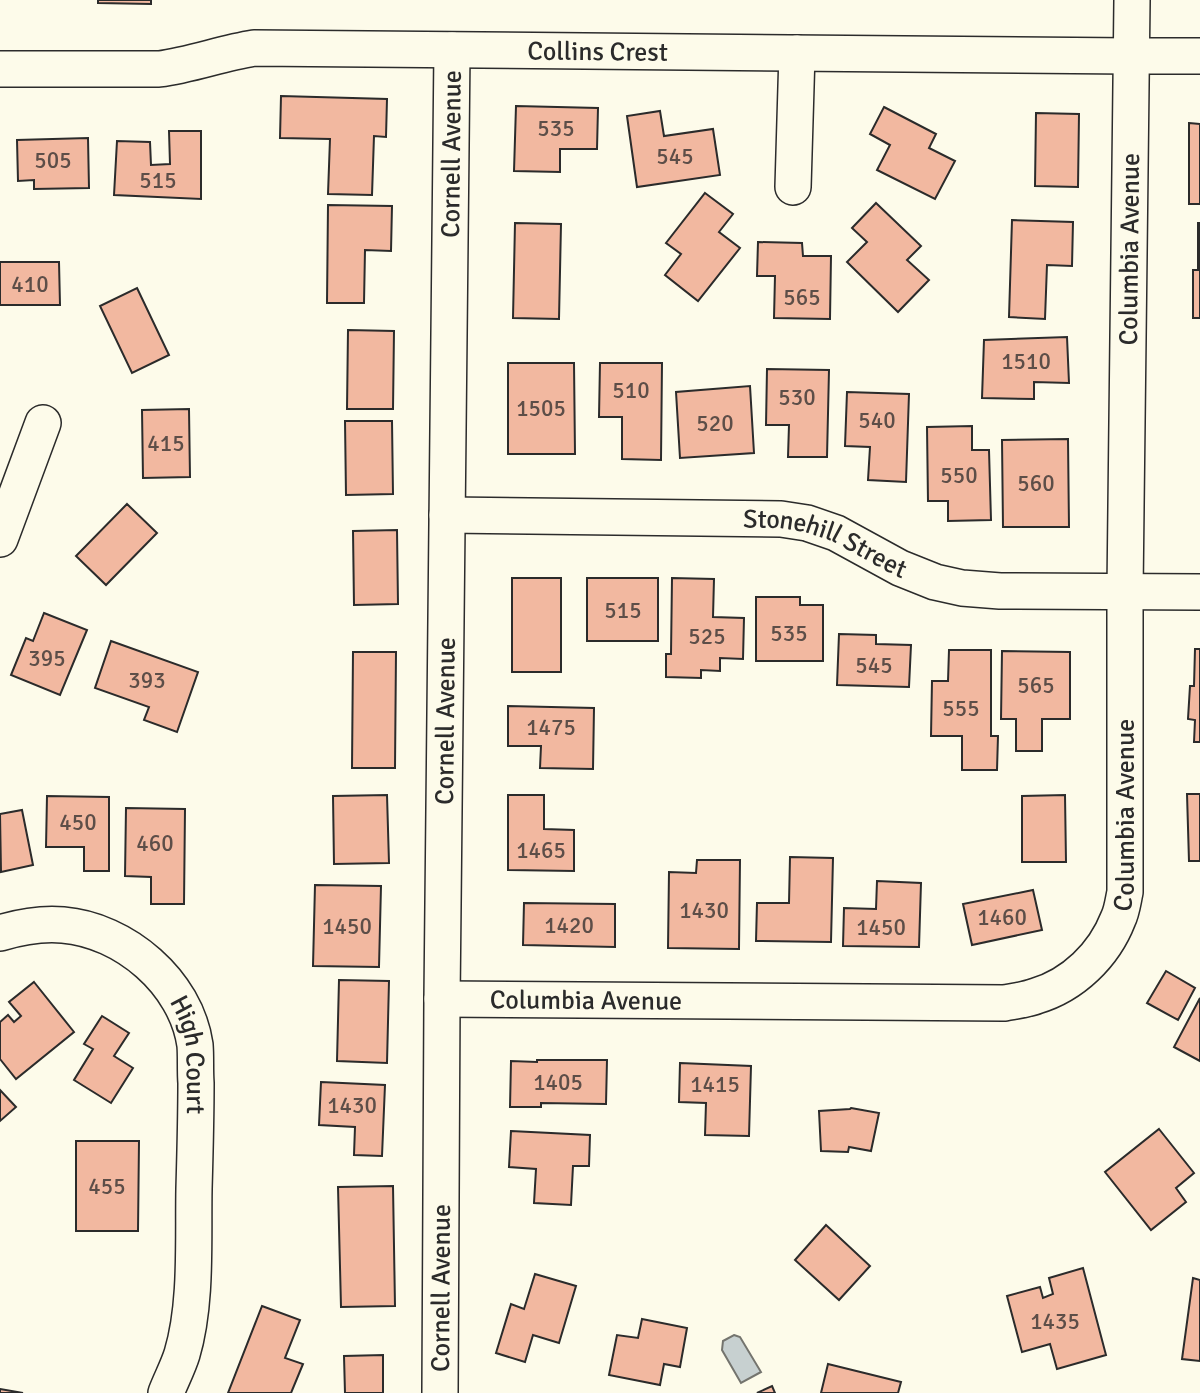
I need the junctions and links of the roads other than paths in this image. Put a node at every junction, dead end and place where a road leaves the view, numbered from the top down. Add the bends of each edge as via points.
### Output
1 (1132, 0) edge
2 (452, 50) junction
3 (797, 53) junction
4 (1200, 55) edge
5 (1131, 56) junction
6 (0, 69) edge
7 (793, 187) dead end
8 (43, 423) dead end
9 (447, 515) junction
10 (0, 539) edge
11 (1125, 591) junction
12 (1200, 592) edge
13 (0, 933) edge
14 (442, 999) junction
15 (166, 1393) edge
16 (440, 1393) edge

1 - 5 street, Columbia Avenue
2 - 3 street, Collins Crest
2 - 6 street, Collins Crest via 254,48 159,69
2 - 9 street, Cornell Avenue
3 - 5 street, Collins Crest
3 - 7 street
4 - 5 street, Collins Crest
5 - 11 street, Columbia Avenue
8 - 10 street
9 - 11 street, Stonehill Street via 781,519 836,533 900,568 944,584 1000,590
9 - 14 street, Cornell Avenue
11 - 12 street, Stonehill Street
11 - 14 street, Columbia Avenue via 1125,892 1119,919 1106,943 1089,965 1065,984 1004,1003
13 - 15 street, High Court via 24,926 63,925 100,933 132,949 153,967 186,1017 195,1044 192,1280 182,1353
14 - 16 street, Cornell Avenue

